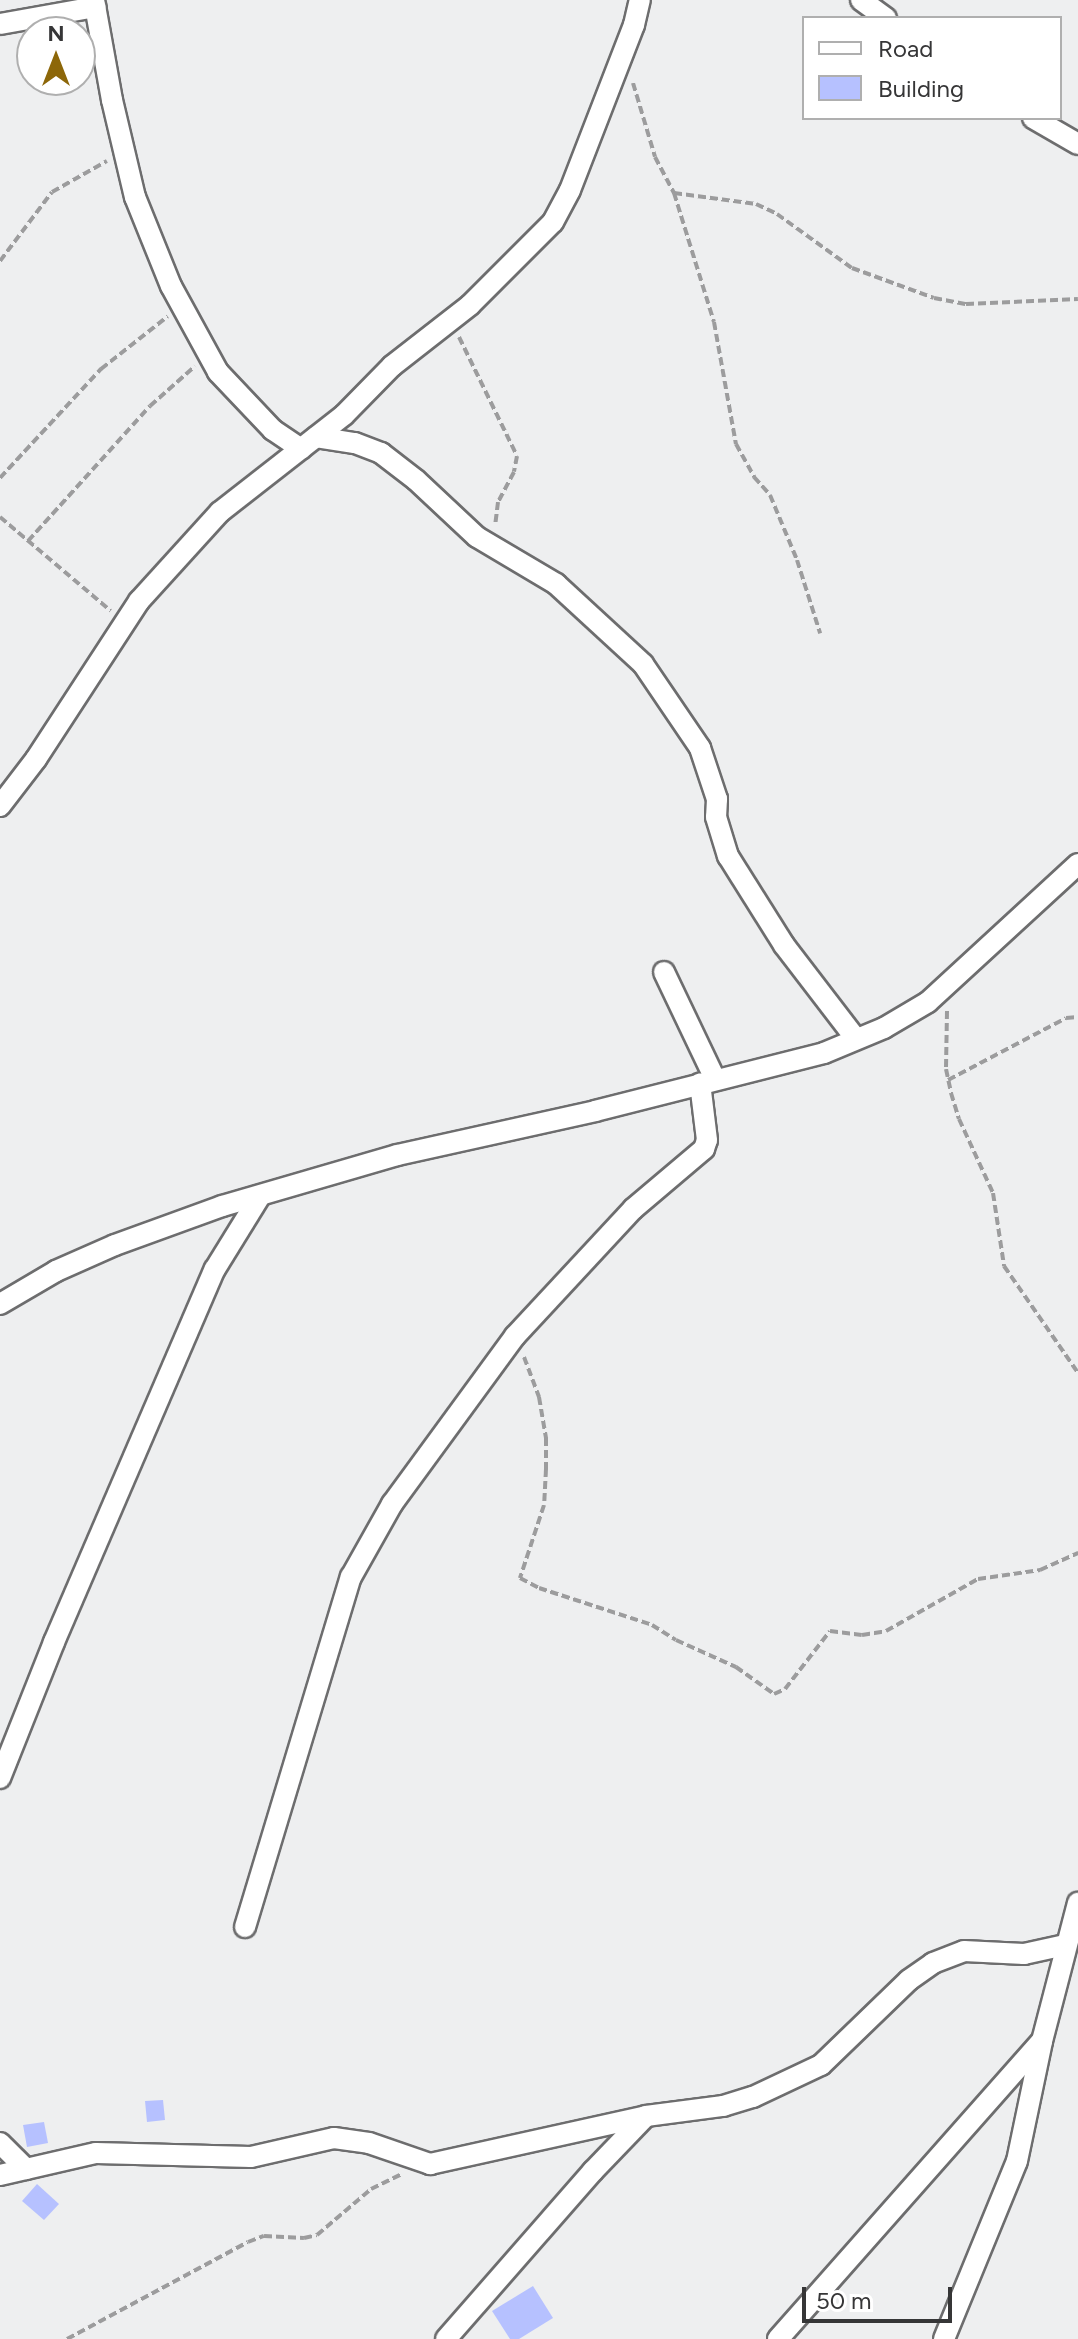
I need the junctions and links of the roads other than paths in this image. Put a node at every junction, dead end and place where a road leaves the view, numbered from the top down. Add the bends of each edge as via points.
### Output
1 (640, 0) edge
2 (861, 0) edge
3 (94, 3) edge
4 (883, 16) edge
5 (0, 24) edge
6 (1036, 120) edge
7 (1078, 144) edge
8 (308, 443) junction
9 (0, 806) edge
10 (1078, 864) edge
11 (664, 972) dead end
12 (856, 1039) junction
13 (707, 1081) junction
14 (260, 1196) junction
15 (0, 1304) edge
16 (0, 1778) edge
17 (1078, 1903) edge
18 (245, 1927) dead end
19 (1065, 1945) junction
20 (1042, 2041) junction
21 (646, 2116) junction
22 (0, 2143) edge
23 (26, 2169) junction
24 (0, 2175) edge
25 (446, 2339) edge
26 (778, 2339) edge
27 (944, 2339) edge

1 - 8 street via 621,60 553,222 470,305 392,366
2 - 4 street
3 - 5 street
3 - 8 street via 135,197 182,307 218,372 251,409
6 - 7 street
8 - 9 street via 220,512 139,601
8 - 12 street via 355,443 381,453 477,537 556,584 643,664 707,766 728,856 784,945
10 - 12 street via 928,1002
11 - 13 street
12 - 13 street via 824,1053
13 - 14 street via 397,1155
13 - 18 street via 704,1149 633,1209 515,1336 392,1504 351,1577
14 - 15 street via 115,1245
14 - 16 street via 215,1269
17 - 19 street
19 - 20 street
19 - 21 street via 1024,1954 986,1950 949,1956 909,1980 821,2065 723,2106
20 - 26 street
20 - 27 street via 1017,2161
21 - 23 street via 430,2164 369,2143 334,2138 251,2157 107,2152
21 - 25 street
22 - 23 street
23 - 24 street

